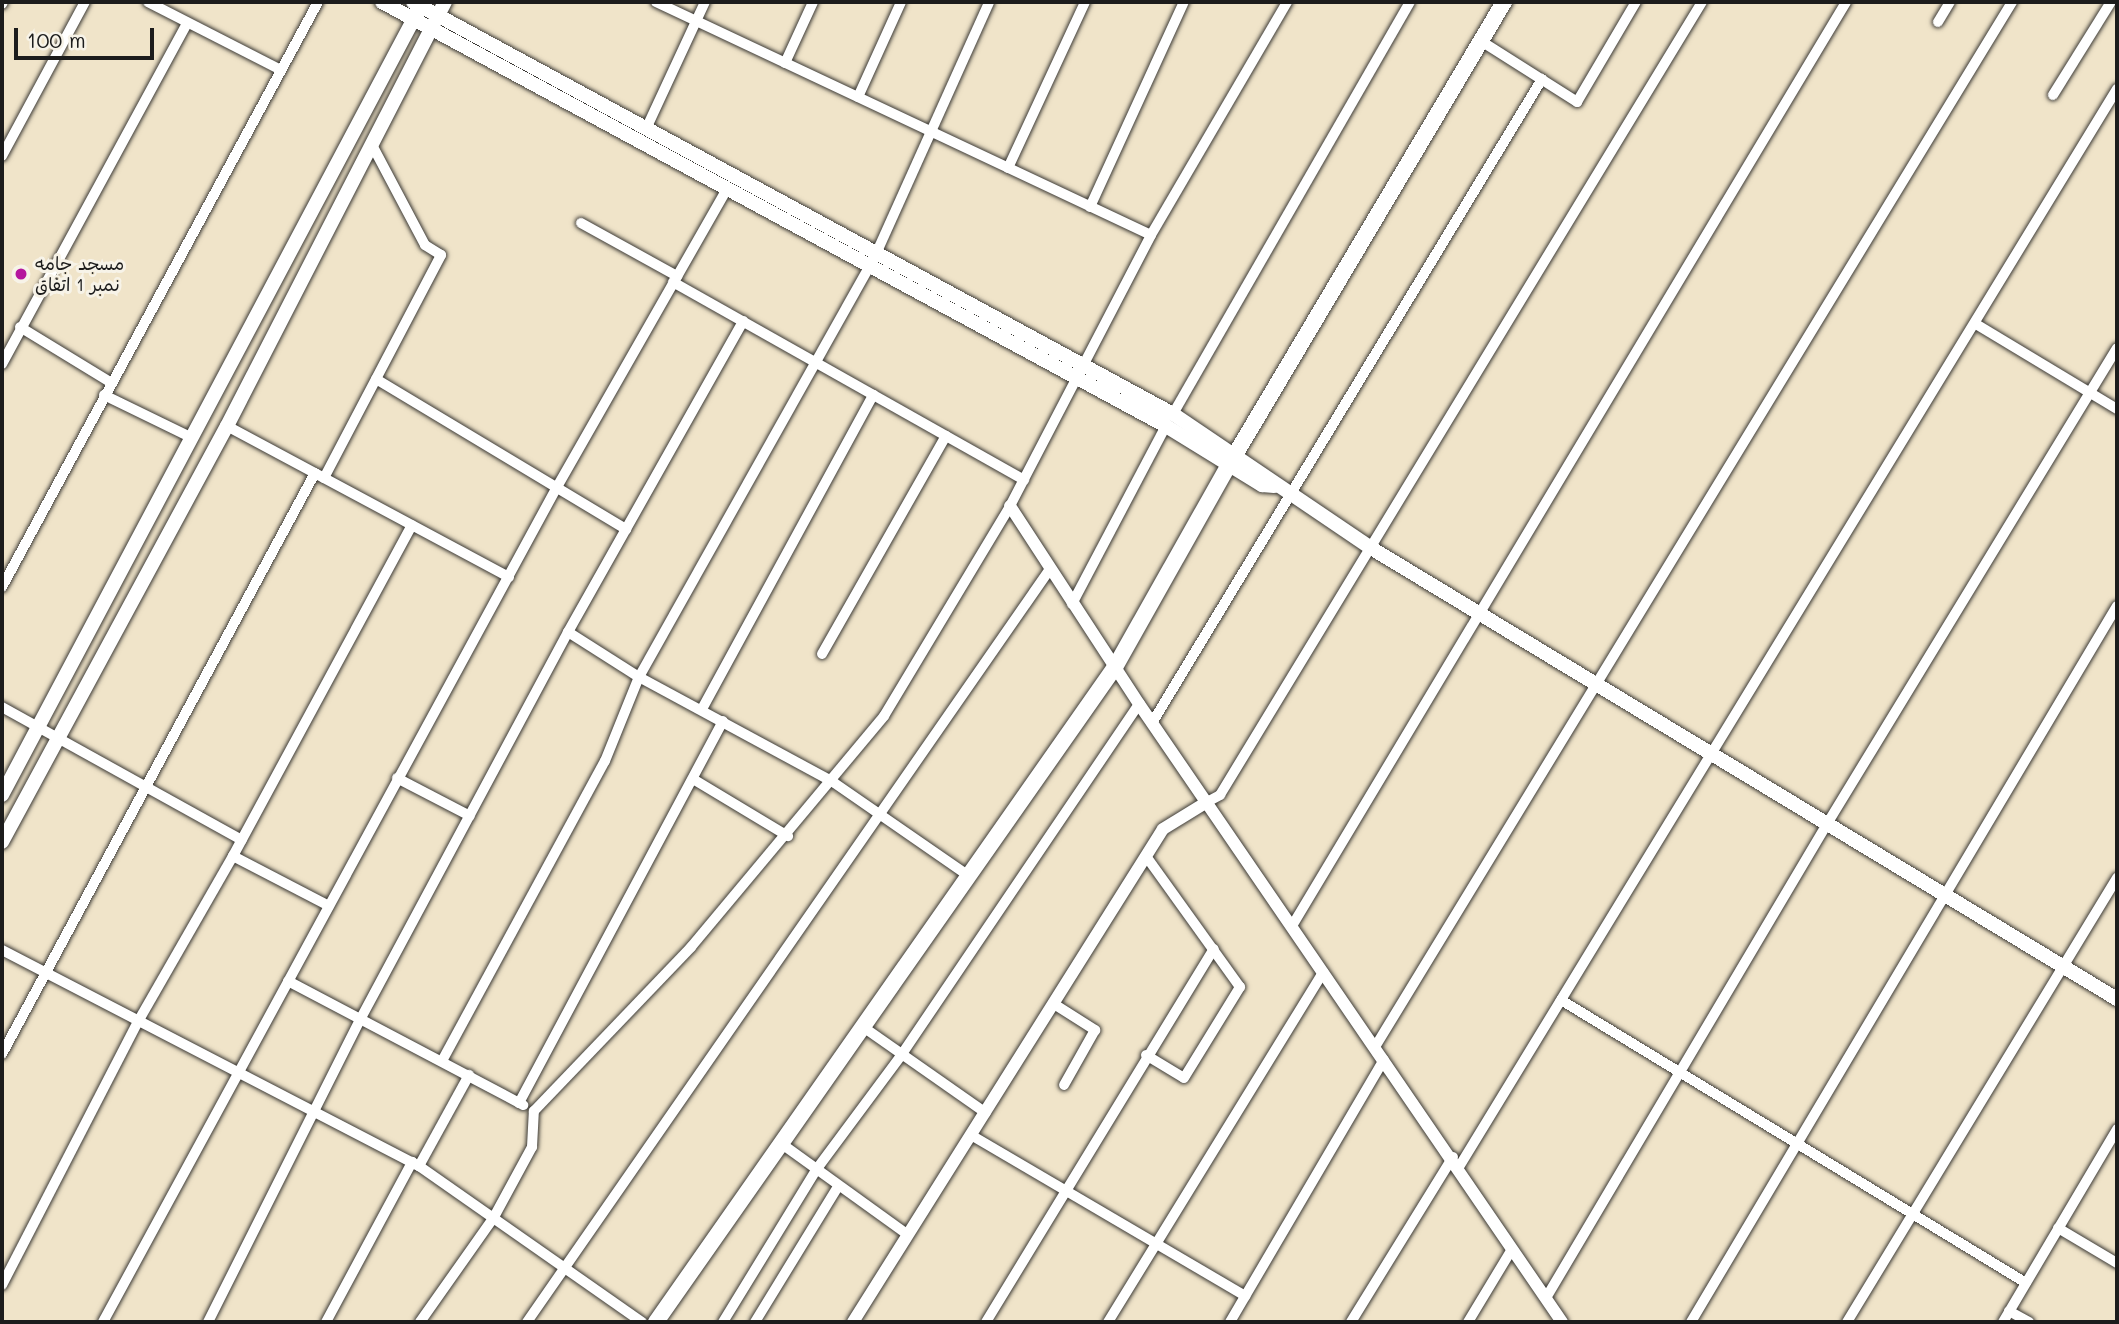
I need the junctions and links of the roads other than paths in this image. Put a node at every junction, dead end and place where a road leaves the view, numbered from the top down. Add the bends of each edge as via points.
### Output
1 (85, 2) edge
2 (148, 2) edge
3 (318, 2) edge
4 (382, 2) edge
5 (656, 2) edge
6 (705, 2) edge
7 (813, 2) edge
8 (901, 2) edge
9 (989, 2) edge
10 (1085, 2) edge
11 (1184, 2) edge
12 (1287, 2) edge
13 (1410, 2) edge
14 (1504, 2) edge
15 (1636, 2) edge
16 (1702, 2) edge
17 (1846, 2) edge
18 (1950, 2) edge
19 (2012, 2) edge
20 (2111, 2) edge
21 (418, 7) edge
22 (438, 15) edge
23 (696, 20) junction
24 (1938, 22) dead end
25 (187, 23) junction
26 (1481, 41) junction
27 (785, 63) junction
28 (281, 70) junction
29 (1542, 79) junction
30 (2117, 89) edge
31 (2053, 95) dead end
32 (858, 97) junction
33 (646, 129) junction
34 (932, 132) junction
35 (371, 143) junction
36 (2, 156) edge
37 (1008, 168) junction
38 (727, 189) junction
39 (1090, 207) junction
40 (581, 223) dead end
41 (1151, 236) junction
42 (872, 261) junction
43 (675, 279) junction
44 (743, 321) junction
45 (1976, 324) junction
46 (20, 327) junction
47 (2117, 348) edge
48 (3, 357) edge
49 (815, 362) junction
50 (1080, 371) junction
51 (376, 379) junction
52 (110, 382) junction
53 (2090, 393) junction
54 (873, 394) junction
55 (104, 395) junction
56 (2117, 409) edge
57 (1169, 420) junction
58 (227, 426) junction
59 (946, 436) junction
60 (190, 437) junction
61 (1232, 460) junction
62 (320, 475) junction
63 (1024, 480) junction
64 (557, 487) junction
65 (1291, 497) junction
66 (1010, 506) junction
67 (412, 525) junction
68 (626, 529) junction
69 (1371, 548) junction
70 (1050, 569) junction
71 (509, 577) junction
72 (2, 587) edge
73 (1072, 604) junction
74 (2117, 606) edge
75 (1481, 615) junction
76 (568, 632) junction
77 (822, 654) dead end
78 (1115, 667) junction
79 (639, 677) junction
80 (1597, 683) junction
81 (1139, 704) junction
82 (2, 707) edge
83 (702, 709) junction
84 (723, 720) junction
85 (1152, 723) junction
86 (38, 727) junction
87 (56, 737) junction
88 (1712, 753) junction
89 (397, 778) junction
90 (693, 779) junction
91 (833, 782) junction
92 (146, 786) junction
93 (2, 795) edge
94 (1207, 802) junction
95 (882, 815) junction
96 (470, 816) junction
97 (1827, 824) junction
98 (788, 836) junction
99 (242, 840) junction
100 (2, 842) edge
101 (233, 856) junction
102 (1146, 856) junction
103 (969, 876) junction
104 (2117, 877) edge
105 (1943, 894) junction
106 (329, 906) junction
107 (1292, 926) junction
108 (1213, 949) junction
109 (2, 950) edge
110 (2062, 966) junction
111 (1323, 972) junction
112 (45, 973) junction
113 (288, 981) junction
114 (2117, 999) edge
115 (1561, 1000) junction
116 (1054, 1004) junction
117 (361, 1018) junction
118 (139, 1020) junction
119 (866, 1029) junction
120 (1375, 1047) junction
121 (2, 1054) edge
122 (902, 1054) junction
123 (1146, 1055) junction
124 (1384, 1060) junction
125 (442, 1061) junction
126 (239, 1071) junction
127 (1680, 1073) junction
128 (469, 1075) junction
129 (1063, 1084) dead end
130 (519, 1103) junction
131 (313, 1110) junction
132 (534, 1111) junction
133 (986, 1112) junction
134 (2117, 1129) edge
135 (971, 1135) junction
136 (1796, 1143) junction
137 (782, 1144) junction
138 (2113, 1146) edge
139 (1456, 1162) junction
140 (415, 1164) junction
141 (817, 1170) junction
142 (837, 1188) junction
143 (1065, 1190) junction
144 (1912, 1214) junction
145 (494, 1217) junction
146 (2058, 1228) junction
147 (907, 1234) junction
148 (1156, 1243) junction
149 (1512, 1249) junction
150 (2117, 1264) edge
151 (565, 1269) junction
152 (2026, 1283) junction
153 (2, 1285) edge
154 (1245, 1296) junction
155 (1546, 1298) junction
156 (2009, 1311) junction
157 (103, 1322) edge
158 (208, 1322) edge
159 (326, 1322) edge
160 (420, 1322) edge
161 (527, 1322) edge
162 (642, 1322) edge
163 (656, 1322) edge
164 (723, 1322) edge
165 (755, 1322) edge
166 (853, 1322) edge
167 (986, 1322) edge
168 (1108, 1322) edge
169 (1230, 1322) edge
170 (1351, 1322) edge
171 (1468, 1322) edge
172 (1562, 1322) edge
173 (1691, 1322) edge
174 (1847, 1322) edge
175 (2003, 1322) edge
176 (2029, 1322) edge

1 - 36 street
2 - 25 street
3 - 28 street
4 - 21 main road
5 - 23 street
6 - 23 street
7 - 27 street
8 - 32 street
9 - 34 street
10 - 37 street
11 - 39 street
12 - 41 street
13 - 57 street
14 - 26 main road
15 - 29 street via 1577,102
16 - 69 street
17 - 75 street
18 - 24 street
19 - 80 street
20 - 31 street
21 - 22 main road
21 - 60 main road
22 - 33 main road
22 - 35 main road
22 - 38 main road
23 - 27 street
23 - 33 street
25 - 28 street
25 - 46 street
26 - 29 street
26 - 61 main road
27 - 32 street
28 - 52 street
29 - 65 street
30 - 45 street
32 - 34 street
33 - 42 main road
34 - 37 street
34 - 42 street
35 - 51 street via 425,245 441,255
35 - 58 main road
37 - 39 street
38 - 42 main road
38 - 43 street
39 - 41 street
40 - 43 street
41 - 50 street
42 - 49 street
42 - 50 main road
43 - 44 street
43 - 64 street
44 - 49 street
44 - 68 street
45 - 53 street
45 - 88 street
46 - 48 street
46 - 52 street
47 - 53 street
49 - 54 street
49 - 79 street
50 - 57 main road
50 - 63 street
51 - 62 street
51 - 64 street
52 - 55 street
53 - 56 street
53 - 97 street
54 - 59 street
54 - 83 street
55 - 60 street
55 - 72 street
57 - 61 main road
57 - 73 street
58 - 62 street
58 - 87 main road
59 - 63 street
59 - 77 street
60 - 86 main road
61 - 65 main road via 1267,475
61 - 78 main road
62 - 67 street
62 - 92 street
63 - 66 street
64 - 68 street
64 - 71 street
65 - 69 main road
65 - 85 street
66 - 70 street
66 - 91 street via 884,716
67 - 71 street
67 - 99 street
68 - 76 street
69 - 75 main road
69 - 94 street via 1220,795
70 - 73 street
70 - 95 street
71 - 89 street
73 - 78 street
74 - 105 street
75 - 80 main road
75 - 107 street
76 - 79 street
76 - 96 street
78 - 81 street
78 - 103 main road
79 - 83 street
79 - 125 street via 605,761
80 - 88 main road
80 - 120 street
81 - 85 street
81 - 122 street
82 - 86 street
83 - 84 street
84 - 90 street
84 - 91 street
85 - 94 street
86 - 87 street
86 - 93 main road
87 - 92 street
87 - 100 main road
88 - 97 main road
88 - 115 street
89 - 96 street
89 - 106 street
90 - 98 street
90 - 130 street
91 - 95 street
91 - 98 street
92 - 99 street
92 - 112 street
94 - 102 street via 1163,829
94 - 107 street
95 - 103 street
95 - 151 street
96 - 117 street
97 - 105 main road
97 - 127 street
98 - 132 street
99 - 101 street
101 - 106 street
101 - 118 street
102 - 108 street
102 - 116 street
103 - 119 main road
104 - 110 street
105 - 110 main road
105 - 136 street
106 - 113 street
107 - 111 street
108 - 123 street
108 - 123 street via 1240,986 1184,1078
109 - 112 street
110 - 114 main road
110 - 144 street
111 - 120 street
111 - 148 street
112 - 118 street
112 - 121 street
113 - 117 street
113 - 126 street
115 - 127 street
115 - 139 street
116 - 129 street via 1095,1030
116 - 133 street
117 - 125 street
117 - 131 street
118 - 126 street
118 - 153 street
119 - 122 street
119 - 137 main road
120 - 124 street
122 - 133 street
122 - 141 street
123 - 143 street
124 - 139 street
124 - 154 street
125 - 128 street
126 - 131 street
126 - 157 street
127 - 136 street
127 - 155 street
128 - 130 street
128 - 140 street
130 - 132 street
131 - 140 street
131 - 158 street
132 - 145 street via 532,1147
133 - 135 street
134 - 138 street
135 - 143 street
135 - 147 street
136 - 144 street
136 - 173 street
137 - 141 street
137 - 163 main road
138 - 146 street
139 - 149 street
139 - 170 street
140 - 145 street
140 - 159 street
141 - 142 street
141 - 164 street
142 - 147 street
142 - 165 street
143 - 148 street
143 - 167 street
144 - 152 street
144 - 174 street
145 - 151 street
145 - 160 street
146 - 150 street
146 - 152 street
147 - 166 street
148 - 154 street
148 - 168 street
149 - 155 street
149 - 171 street
151 - 161 street
151 - 162 street
152 - 156 street
154 - 169 street
155 - 172 street
156 - 175 street
156 - 176 street

